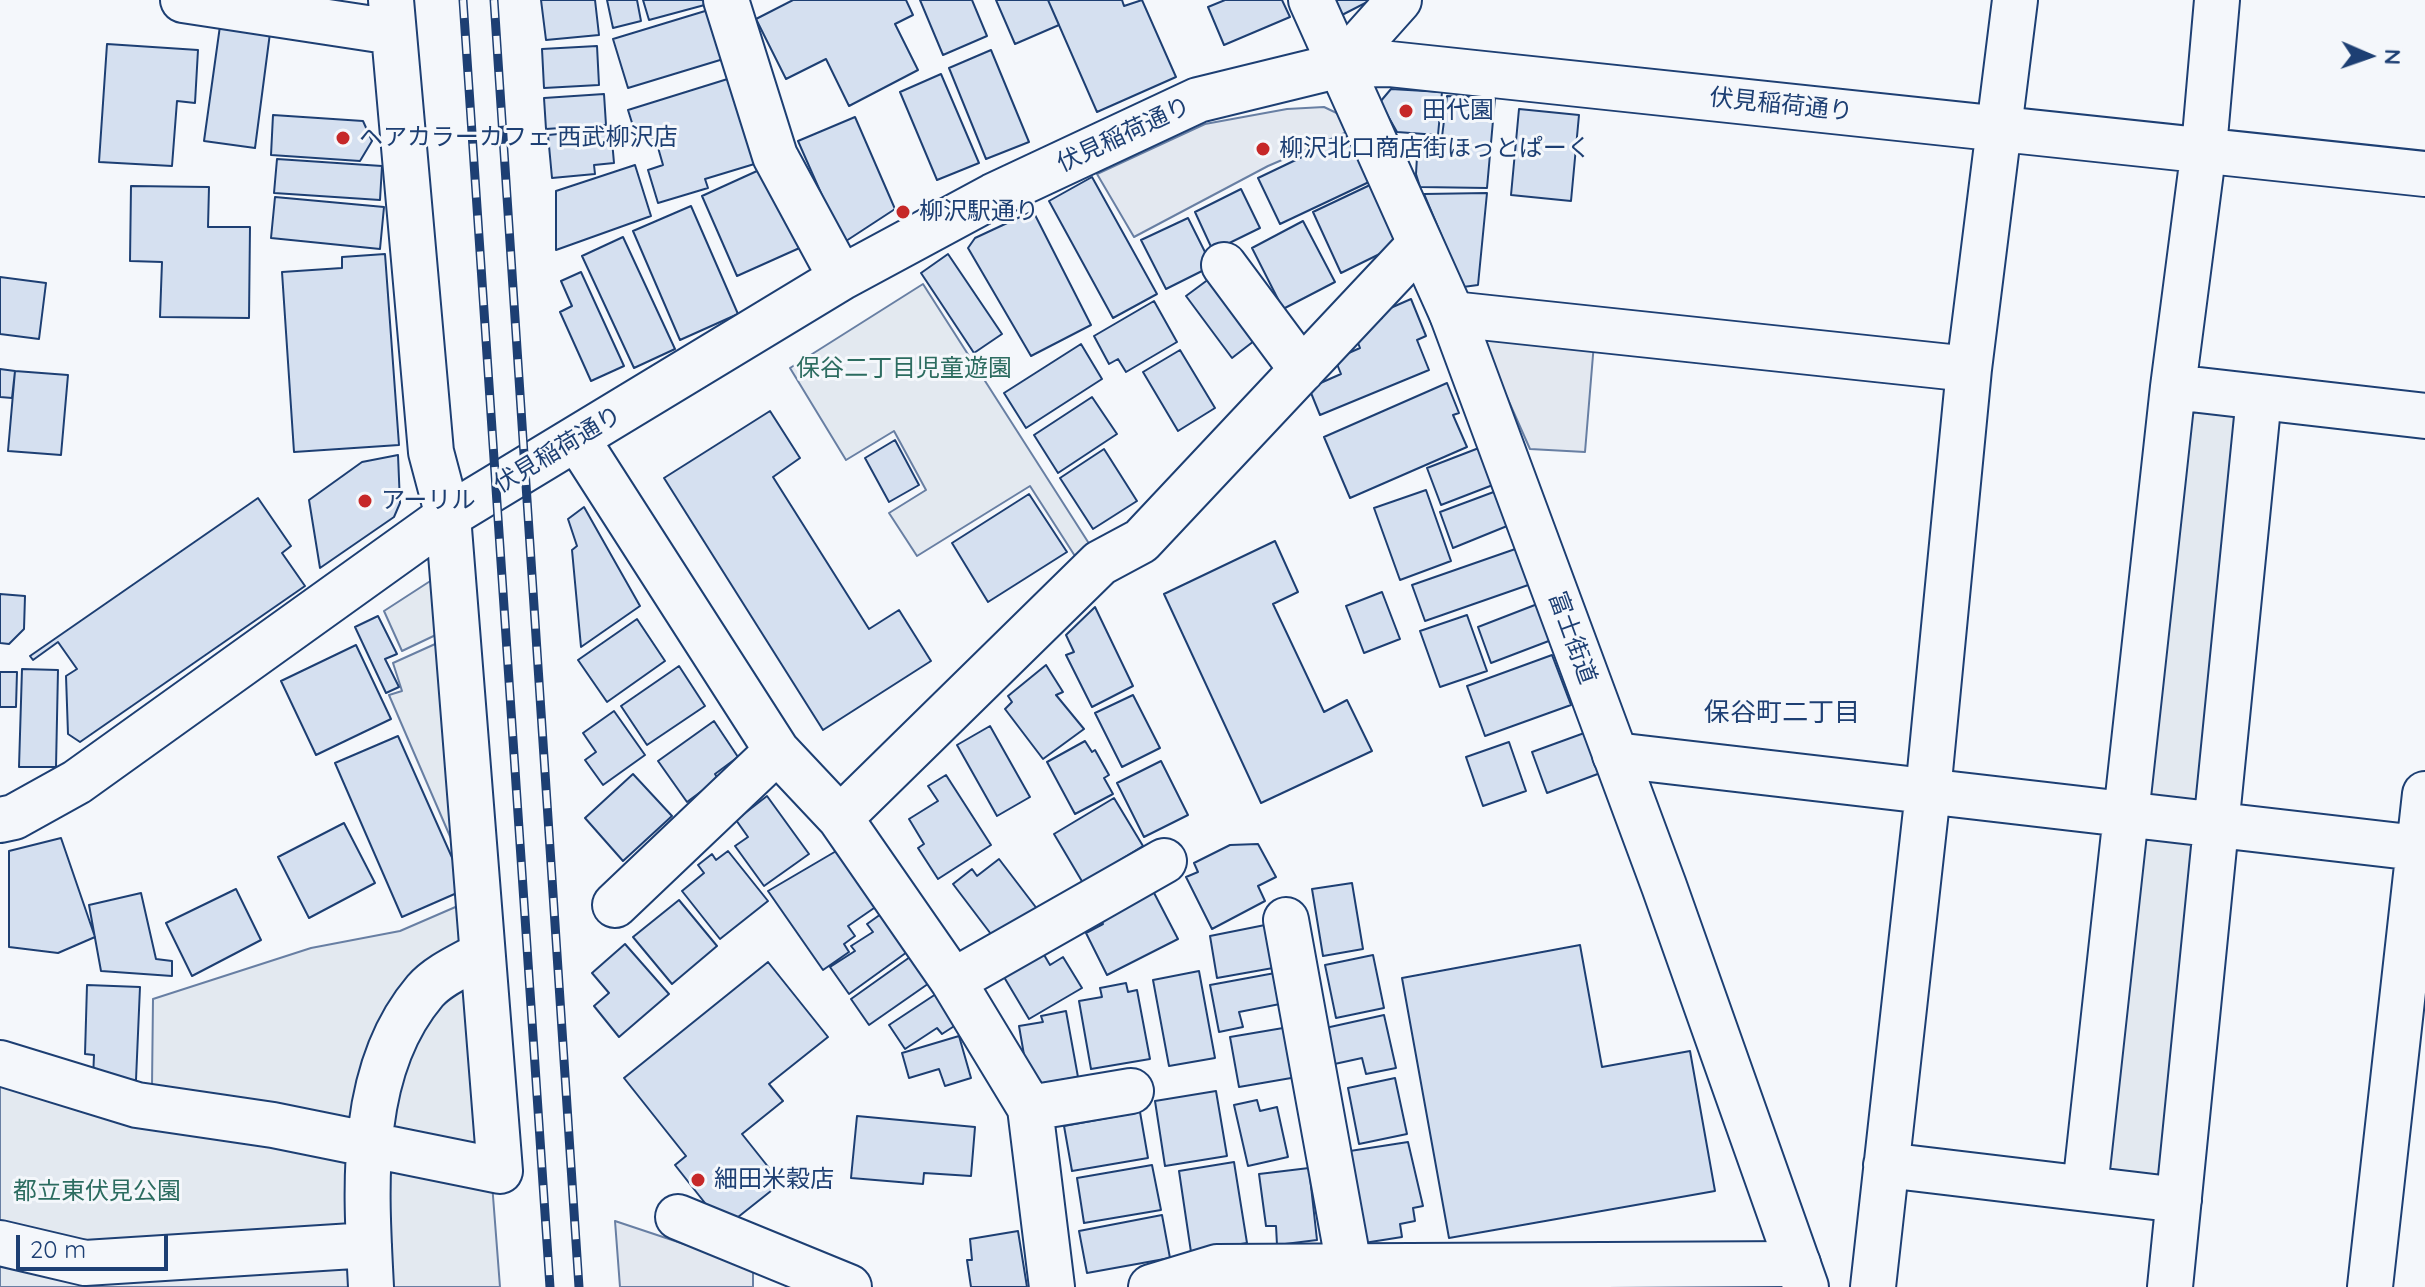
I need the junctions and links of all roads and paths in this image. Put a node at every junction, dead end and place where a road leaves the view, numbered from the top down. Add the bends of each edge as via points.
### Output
1 (183, 0) edge
2 (726, 0) edge
3 (1311, 0) edge
4 (1399, 0) edge
5 (2015, 0) edge
6 (2217, 0) edge
7 (392, 16) edge
8 (1341, 65) junction
9 (1999, 129) junction
10 (2204, 148) junction
11 (2425, 174) edge
12 (1420, 244) junction
13 (1224, 265) dead end
14 (841, 278) junction
15 (1452, 314) junction
16 (1969, 369) junction
17 (1302, 370) junction
18 (2173, 387) junction
19 (2259, 397) junction
20 (2425, 416) edge
21 (577, 439) junction
22 (448, 516) junction
23 (777, 751) junction
24 (1615, 755) junction
25 (1928, 792) junction
26 (2425, 794) edge
27 (2126, 814) junction
28 (840, 818) junction
29 (0, 820) edge
30 (2216, 825) junction
31 (2422, 849) edge
32 (1164, 861) dead end
33 (615, 905) dead end
34 (1286, 920) dead end
35 (482, 954) junction
36 (953, 981) junction
37 (0, 1063) edge
38 (1131, 1091) dead end
39 (1030, 1108) junction
40 (370, 1145) junction
41 (1886, 1165) junction
42 (2085, 1188) junction
43 (2179, 1200) junction
44 (678, 1217) dead end
45 (0, 1243) edge
46 (370, 1266) edge
47 (1349, 1266) junction
48 (782, 1274) edge
49 (1802, 1276) edge
50 (849, 1287) edge
51 (1052, 1287) edge
52 (1151, 1287) edge
53 (1873, 1287) edge
54 (2170, 1287) edge
55 (2370, 1287) edge

1 - 7 street
2 - 14 street via 775,156
3 - 8 street, 富士街道
4 - 8 street
5 - 9 street
6 - 10 street
7 - 22 street via 431,452
8 - 9 street, 伏見稲荷通り via 1390,64
8 - 12 street, 富士街道
8 - 14 street, 伏見稲荷通り via 1198,100 993,196
9 - 10 street, 伏見稲荷通り
9 - 16 street
10 - 11 street, 伏見稲荷通り
10 - 18 street
12 - 15 street, 富士街道
12 - 17 street
13 - 17 street
14 - 21 street, 伏見稲荷通り
15 - 16 street
15 - 24 street, 富士街道
16 - 25 street
17 - 28 street via 1141,541 1100,563
18 - 19 street
18 - 27 street
19 - 20 street
19 - 30 street
21 - 22 street, 伏見稲荷通り
21 - 23 street
22 - 29 street, 伏見稲荷通り via 77,782
22 - 35 street
23 - 28 street
23 - 33 street
24 - 25 street
24 - 49 street, 富士街道
25 - 27 street
25 - 41 street
26 - 31 street
27 - 30 street
27 - 42 street
28 - 36 street
30 - 31 street
30 - 43 street
31 - 55 street
32 - 36 street
34 - 47 street
35 - 40 street via 427,989 402,1023 381,1082
35 - 40 street via 500,1171
36 - 39 street
37 - 40 street via 137,1105
38 - 39 street
39 - 51 street
40 - 46 street
41 - 42 street
41 - 53 street
42 - 43 street
43 - 54 street
44 - 48 street
45 - 46 street via 85,1263
47 - 49 street
47 - 52 street via 1217,1267
48 - 50 street

